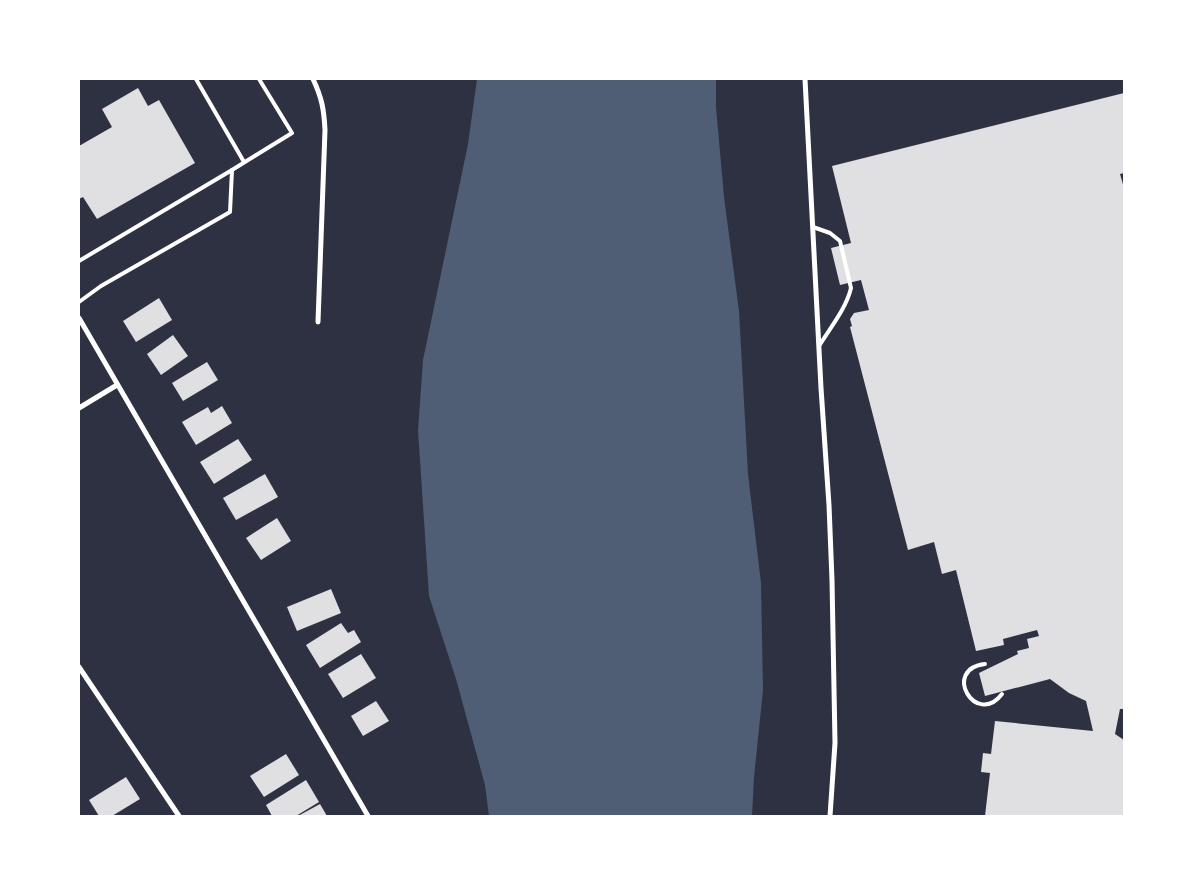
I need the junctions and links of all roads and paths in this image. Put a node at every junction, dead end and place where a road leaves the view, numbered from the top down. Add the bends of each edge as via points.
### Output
1 (196, 79) edge
2 (259, 79) edge
3 (313, 79) edge
4 (805, 79) edge
5 (244, 162) junction
6 (232, 170) junction
7 (813, 227) junction
8 (79, 261) edge
9 (79, 302) edge
10 (79, 318) edge
11 (318, 322) dead end
12 (819, 346) junction
13 (117, 385) junction
14 (79, 408) edge
15 (985, 664) dead end
16 (79, 667) edge
17 (1002, 694) dead end
18 (180, 816) edge
19 (368, 816) edge
20 (830, 816) edge

1 - 5 lane
2 - 5 lane via 292,132
3 - 11 street via 320,93 325,130
4 - 7 street
5 - 6 lane
6 - 8 lane
6 - 9 lane via 230,212
7 - 12 street
7 - 12 lane via 840,241 851,288
10 - 13 street
12 - 20 street via 834,637 835,743
13 - 14 street
13 - 19 street
15 - 17 lane via 978,664 967,673 965,692 980,704 992,703
16 - 18 street

